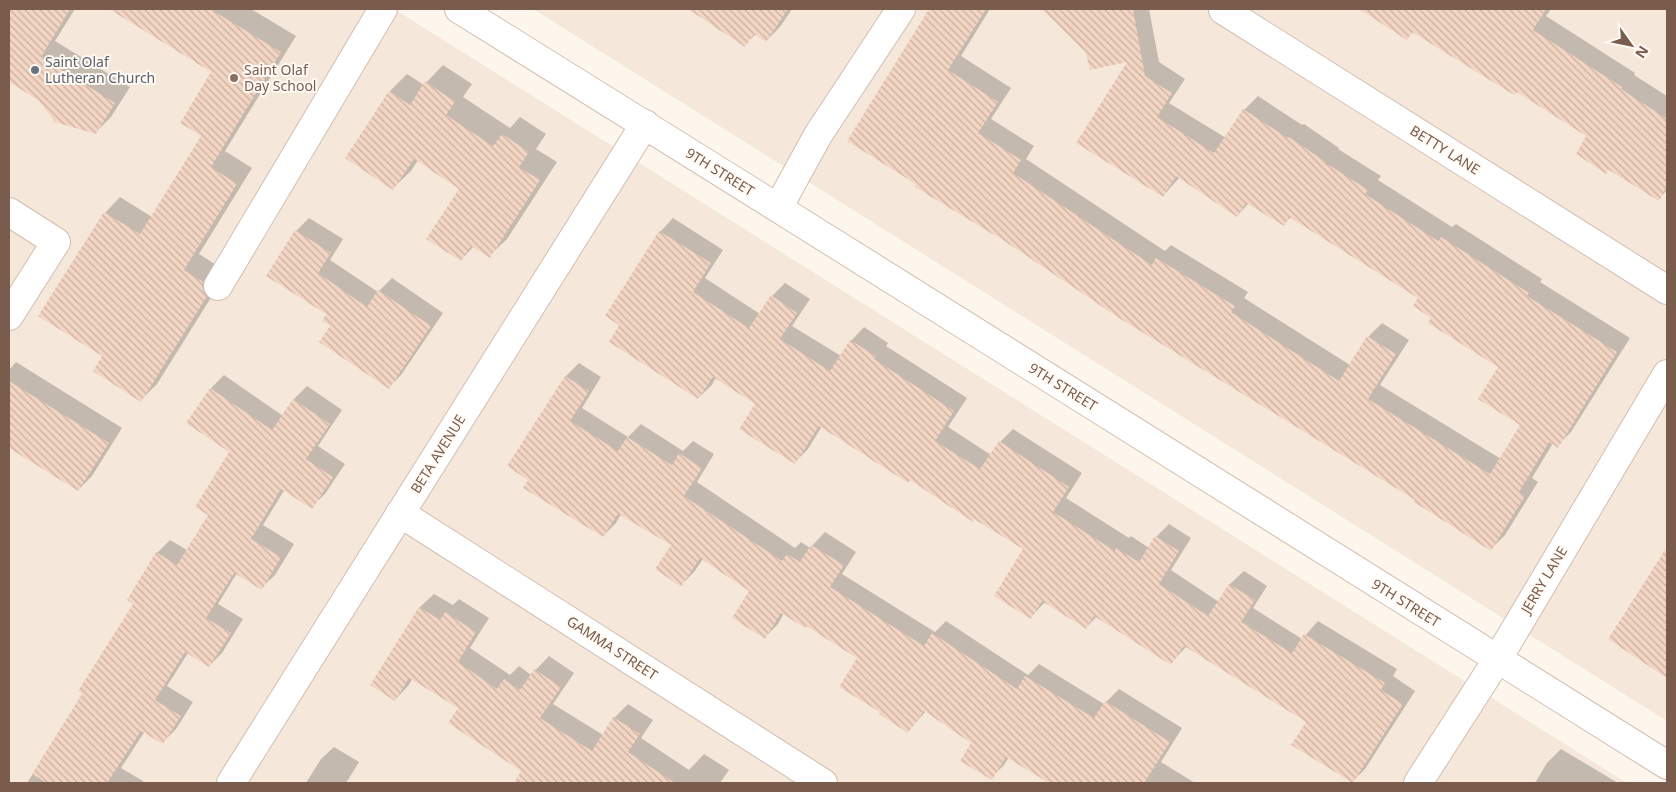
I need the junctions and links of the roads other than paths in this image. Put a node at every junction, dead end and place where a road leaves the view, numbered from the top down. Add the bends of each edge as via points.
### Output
1 (383, 9) edge
2 (459, 9) edge
3 (901, 9) edge
4 (1223, 9) edge
5 (646, 124) junction
6 (778, 208) junction
7 (9, 212) edge
8 (218, 286) dead end
9 (1667, 290) edge
10 (9, 316) edge
11 (1667, 374) edge
12 (400, 513) junction
13 (1497, 660) junction
14 (1667, 766) edge
15 (231, 783) edge
16 (823, 783) edge
17 (1418, 783) edge

1 - 8 street
2 - 5 street, 9TH STREET
3 - 6 street via 818,135
4 - 9 street, BETTY LANE
5 - 6 street, 9TH STREET
5 - 12 street, BETA AVENUE
6 - 13 street, 9TH STREET
7 - 10 street via 56,242
11 - 13 street, JERRY LANE
12 - 15 street, BETA AVENUE
12 - 16 street, GAMMA STREET
13 - 14 street, 9TH STREET
13 - 17 street, JERRY LANE

